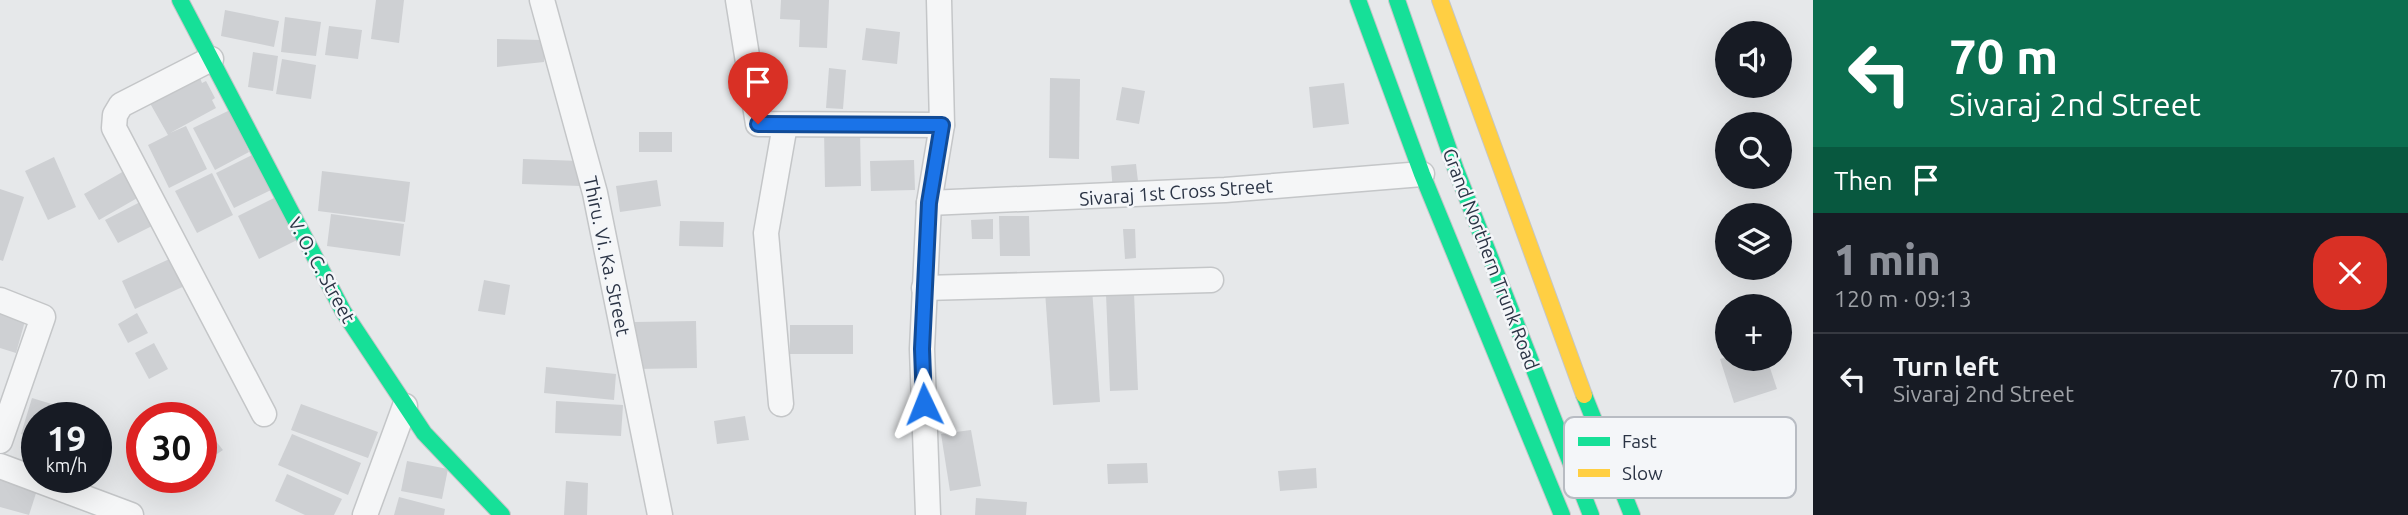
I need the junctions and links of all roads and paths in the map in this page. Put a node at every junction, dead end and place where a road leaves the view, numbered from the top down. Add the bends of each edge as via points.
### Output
1 (180, 0) edge
2 (542, 0) edge
3 (738, 0) edge
4 (939, 0) edge
5 (1358, 0) edge
6 (1397, 0) edge
7 (1440, 0) edge
8 (211, 59) junction
9 (785, 125) junction
10 (942, 125) junction
11 (1422, 174) junction
12 (929, 203) junction
13 (1211, 280) dead end
14 (924, 288) junction
15 (0, 300) edge
16 (781, 404) dead end
17 (405, 406) junction
18 (264, 414) dead end
19 (1593, 417) edge
20 (0, 440) edge
21 (1564, 446) edge
22 (0, 466) edge
23 (1584, 498) edge
24 (1625, 498) edge
25 (131, 515) edge
26 (365, 515) edge
27 (502, 515) edge
28 (660, 515) edge
29 (928, 515) edge
30 (1562, 515) edge
31 (1591, 515) edge
32 (1632, 515) edge

1 - 8 main road, V. O. C. Street
2 - 28 street, Thiru. Vi. Ka. Street via 595,194
3 - 9 street via 758,124
4 - 10 street
5 - 11 main road
6 - 21 main road, Grand Northern Trunk Road via 1456,170
7 - 19 main road, Grand Northern Trunk Road
8 - 17 main road, V. O. C. Street via 343,311
8 - 18 street via 121,105 114,128
9 - 10 street
9 - 16 street via 766,233
10 - 12 street
11 - 12 street, Sivaraj 1st Cross Street via 1225,190
11 - 30 main road
12 - 14 street
13 - 14 street
14 - 29 street
15 - 20 street via 43,317
17 - 26 street
17 - 27 main road, V. O. C. Street via 424,433
22 - 25 street
23 - 31 main road, Grand Northern Trunk Road
24 - 32 main road, Grand Northern Trunk Road

